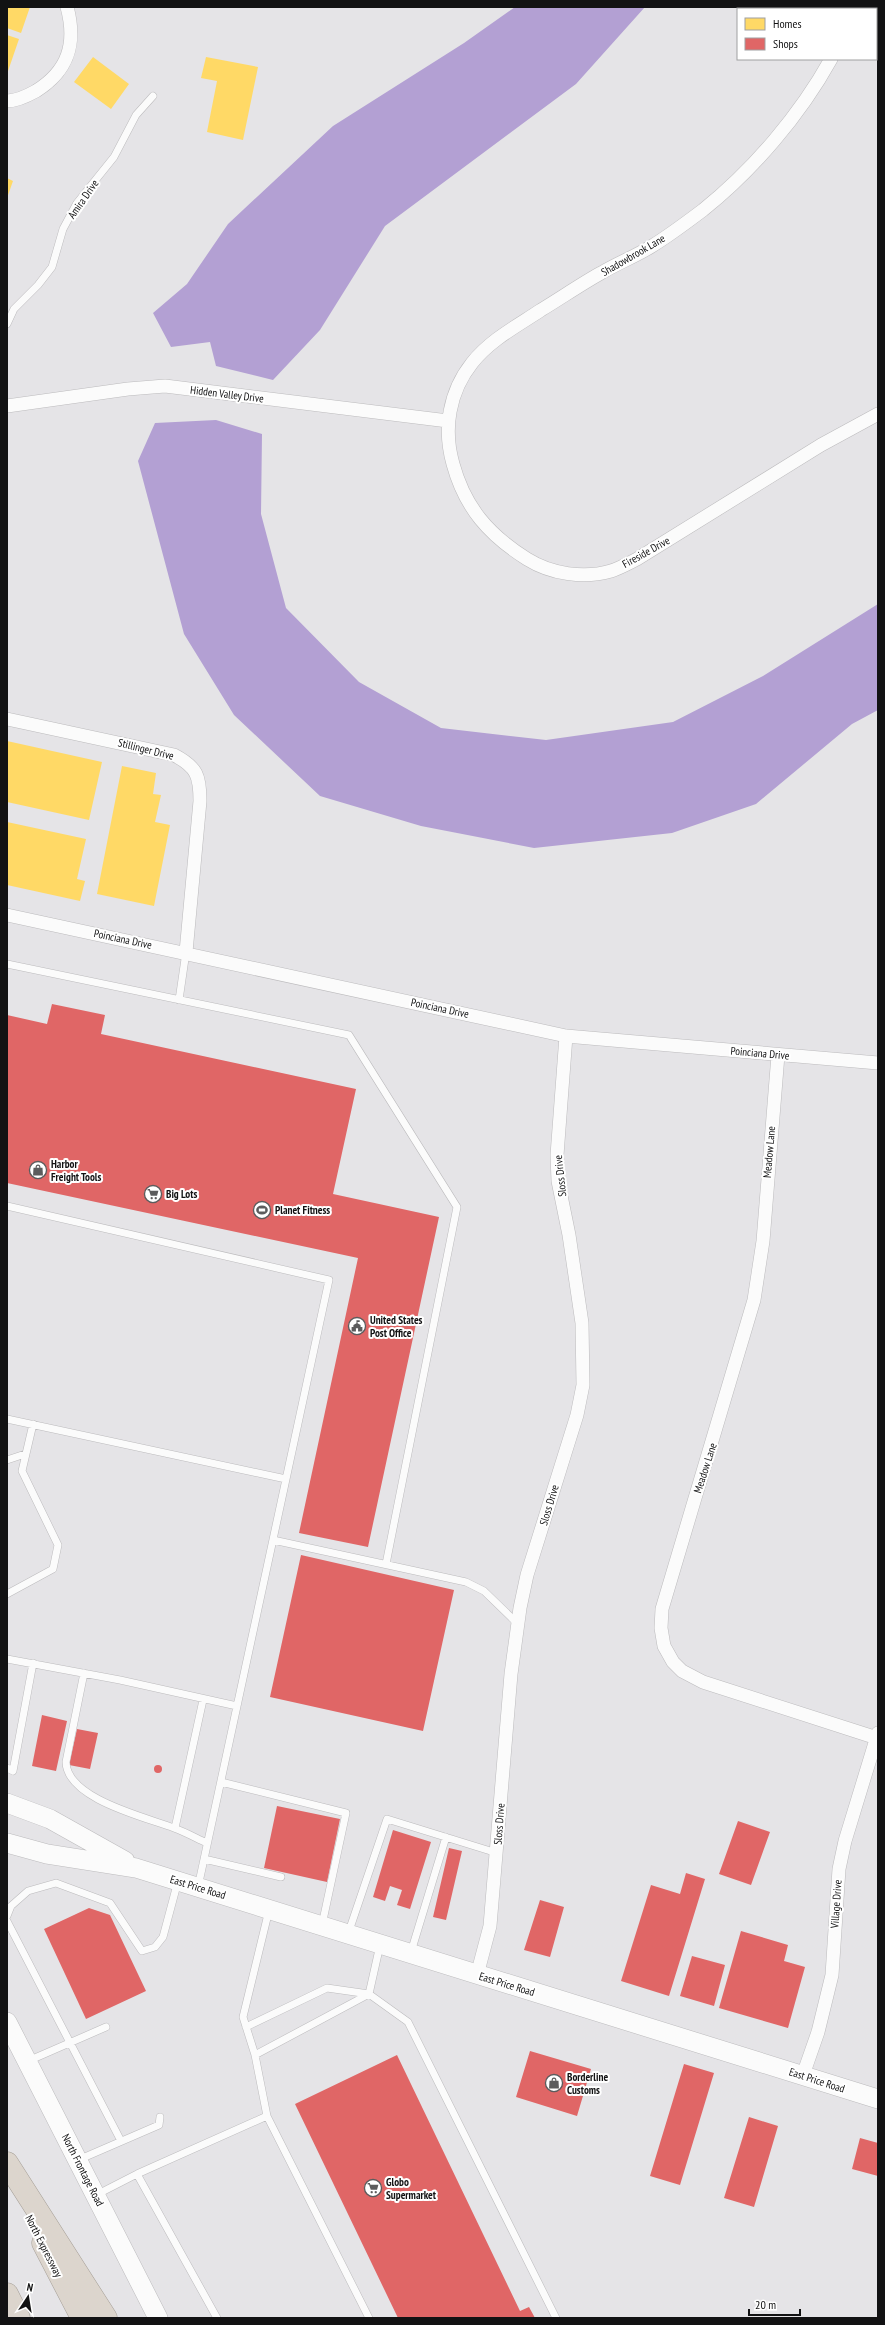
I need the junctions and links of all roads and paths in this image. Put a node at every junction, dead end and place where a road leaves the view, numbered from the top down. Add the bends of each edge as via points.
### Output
1 (68, 7) edge
2 (830, 60) edge
3 (153, 96) dead end
4 (7, 101) edge
5 (7, 324) edge
6 (7, 406) edge
7 (878, 414) edge
8 (448, 421) junction
9 (7, 718) edge
10 (7, 915) edge
11 (186, 952) junction
12 (7, 964) edge
13 (179, 1000) junction
14 (566, 1036) junction
15 (778, 1055) junction
16 (878, 1063) edge
17 (7, 1206) edge
18 (7, 1419) edge
19 (33, 1424) junction
20 (25, 1454) junction
21 (7, 1460) edge
22 (286, 1479) junction
23 (273, 1540) junction
24 (386, 1564) junction
25 (7, 1594) edge
26 (518, 1624) junction
27 (7, 1658) edge
28 (33, 1664) junction
29 (84, 1673) junction
30 (203, 1700) junction
31 (237, 1706) junction
32 (877, 1736) edge
33 (7, 1768) edge
34 (221, 1782) junction
35 (7, 1803) edge
36 (175, 1828) junction
37 (446, 1837) junction
38 (7, 1843) edge
39 (207, 1843) junction
40 (497, 1852) junction
41 (204, 1859) junction
42 (136, 1868) junction
43 (281, 1877) dead end
44 (178, 1881) junction
45 (198, 1887) junction
46 (269, 1910) junction
47 (7, 1916) edge
48 (7, 1921) edge
49 (322, 1926) junction
50 (348, 1934) junction
51 (380, 1944) junction
52 (410, 1954) junction
53 (477, 1975) junction
54 (369, 1994) junction
55 (7, 2022) edge
56 (106, 2027) dead end
57 (246, 2027) junction
58 (70, 2042) junction
59 (255, 2055) junction
60 (27, 2061) junction
61 (803, 2075) junction
62 (878, 2099) edge
63 (267, 2116) junction
64 (160, 2117) dead end
65 (121, 2141) junction
66 (78, 2160) junction
67 (7, 2163) edge
68 (7, 2173) edge
69 (137, 2174) junction
70 (95, 2195) junction
71 (7, 2294) edge
72 (19, 2318) edge
73 (82, 2318) edge
74 (106, 2318) edge
75 (158, 2318) edge
76 (217, 2318) edge
77 (369, 2318) edge
78 (556, 2318) edge

1 - 4 street via 72,22 70,48 60,71 28,96
2 - 8 street, Shadowbrook Lane via 790,122 775,140 704,209 653,245 600,273 488,346 462,379
3 - 5 lane, Amira Drive via 136,115 114,157 77,203 63,229 52,267 14,309
6 - 8 street, Hidden Valley Drive via 165,386
7 - 8 street, Fireside Drive via 821,445 638,559 611,571 585,574 560,573 536,565 514,551 478,520 457,479 452,461
9 - 11 street, Stillinger Drive via 174,755 188,762 197,773 200,801
10 - 11 street, Poinciana Drive
11 - 13 lane
11 - 14 street, Poinciana Drive
12 - 13 lane
13 - 24 lane via 349,1035 457,1207
14 - 15 street, Poinciana Drive
14 - 26 street, Sloss Drive via 557,1155 558,1181 582,1323 583,1385 577,1416 527,1575
15 - 16 street, Poinciana Drive
15 - 32 street, Meadow Lane via 763,1241 754,1300 662,1610 661,1628 664,1646 673,1662 682,1671 704,1682
17 - 22 lane via 329,1280
18 - 19 lane
19 - 20 lane
19 - 22 lane
20 - 21 lane
20 - 25 lane via 22,1471 58,1545 53,1569
22 - 23 lane
23 - 24 lane
23 - 31 lane
24 - 26 lane via 466,1582 484,1591
26 - 40 street, Sloss Drive
27 - 28 lane
28 - 29 lane
28 - 33 lane via 13,1771
29 - 30 lane
29 - 36 lane via 66,1762 66,1770 71,1779 95,1798
30 - 31 lane
30 - 36 lane
31 - 34 lane
32 - 61 street, Village Drive via 845,1841 839,1869 832,1974 818,2032
34 - 39 lane
34 - 49 lane via 346,1813
35 - 42 main road, East Price Road via 50,1819
36 - 39 lane
37 - 40 lane
37 - 50 lane via 387,1819
37 - 52 lane
38 - 42 main road, East Price Road via 47,1854
39 - 41 lane
40 - 53 street, Sloss Drive via 490,1926
41 - 43 lane
41 - 45 lane
42 - 44 main road, East Price Road
44 - 45 main road, East Price Road
44 - 47 lane via 163,1937 155,1947 142,1951 110,1903 56,1883 28,1891 11,1906
45 - 46 main road, East Price Road
46 - 49 main road, East Price Road
46 - 57 lane via 243,2017
48 - 58 lane
49 - 50 main road, East Price Road
50 - 51 main road, East Price Road
51 - 52 main road, East Price Road
51 - 54 lane
52 - 53 main road, East Price Road
53 - 61 main road, East Price Road
54 - 57 lane via 327,1988
54 - 59 lane
54 - 78 lane via 408,2022
55 - 60 main road, North Frontage Road
56 - 58 lane
57 - 59 lane
58 - 60 lane
58 - 65 lane
59 - 63 lane
60 - 66 main road, North Frontage Road
61 - 62 main road, East Price Road
63 - 69 lane
63 - 77 lane
64 - 65 lane via 159,2125
65 - 66 lane
66 - 70 main road, North Frontage Road
67 - 74 highway
68 - 73 highway, North Expressway
69 - 70 lane
69 - 76 lane
70 - 75 main road, North Frontage Road
71 - 72 highway

